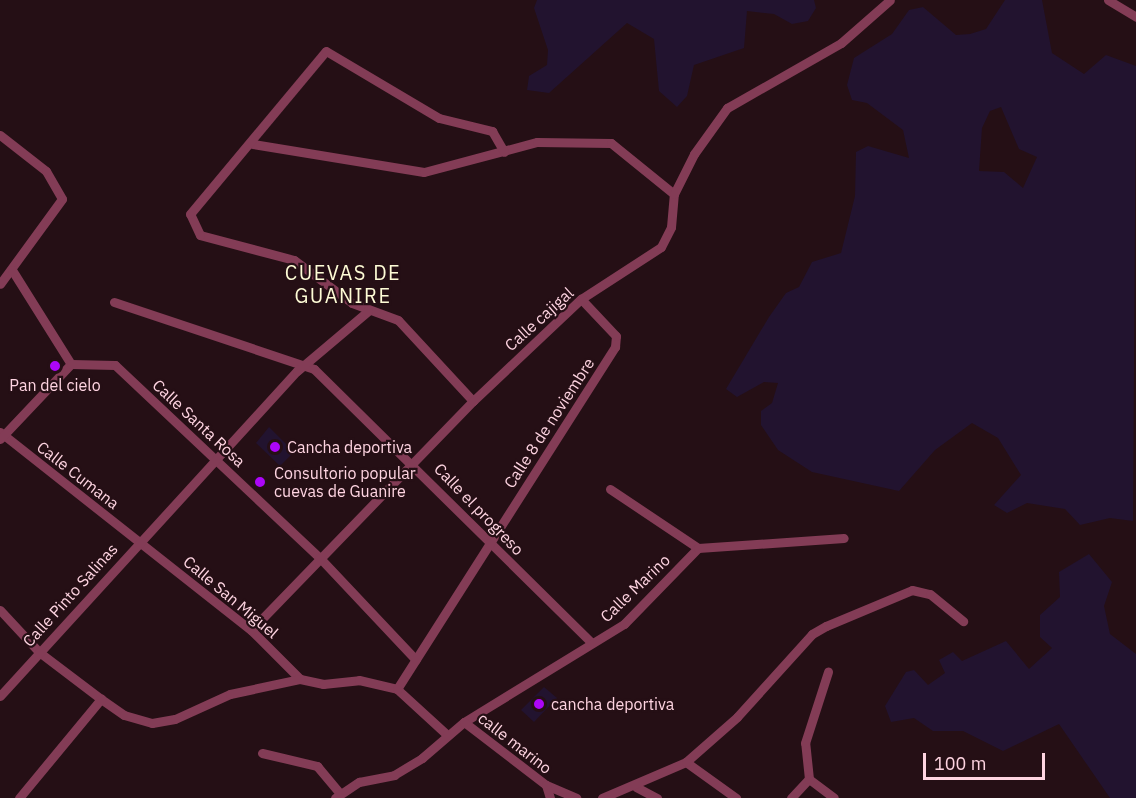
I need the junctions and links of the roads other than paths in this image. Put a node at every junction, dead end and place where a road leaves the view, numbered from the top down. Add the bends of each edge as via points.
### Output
1 (890, 0) edge
2 (1108, 0) edge
3 (1136, 17) edge
4 (0, 135) edge
5 (253, 144) junction
6 (504, 152) junction
7 (674, 194) junction
8 (12, 270) junction
9 (0, 284) edge
10 (581, 299) junction
11 (114, 302) dead end
12 (368, 311) junction
13 (71, 364) junction
14 (302, 366) junction
15 (473, 401) junction
16 (1, 435) edge
17 (216, 458) junction
18 (412, 462) junction
19 (610, 489) dead end
20 (844, 538) dead end
21 (139, 542) junction
22 (489, 542) junction
23 (698, 548) junction
24 (319, 558) junction
25 (0, 610) edge
26 (963, 621) dead end
27 (251, 630) junction
28 (592, 643) junction
29 (39, 652) junction
30 (416, 660) junction
31 (828, 672) dead end
32 (300, 680) junction
33 (397, 689) junction
34 (0, 696) edge
35 (101, 699) junction
36 (464, 722) junction
37 (445, 733) junction
38 (262, 753) dead end
39 (686, 762) junction
40 (809, 779) junction
41 (546, 785) junction
42 (636, 787) junction
43 (337, 795) edge
44 (19, 798) edge
45 (550, 798) edge
46 (576, 798) edge
47 (602, 798) edge
48 (657, 798) edge
49 (736, 798) edge
50 (791, 798) edge
51 (834, 798) edge

1 - 7 street, Calle cajigal via 842,43 727,108
2 - 3 street
4 - 8 street via 46,171 63,199
5 - 6 street via 424,172
5 - 6 street via 326,51 440,118 492,131
5 - 12 street via 195,204 192,228 210,239 267,249 294,260
6 - 7 street via 537,142 611,143
7 - 10 street, Calle cajigal via 671,227 661,247
8 - 9 street
8 - 13 street
10 - 15 street, Calle cajigal
10 - 22 street, Calle 8 de noviembre via 616,336 615,347
11 - 14 street, Calle el progreso
12 - 14 street, Calle Pinto Salinas
12 - 15 street via 383,311 398,320
13 - 16 street
13 - 17 street, Calle Santa Rosa via 115,365
14 - 17 street, Calle Pinto Salinas
14 - 18 street, Calle el progreso via 314,369
15 - 18 street, Calle cajigal
16 - 21 street, Calle Cumana
17 - 21 street, Calle Pinto Salinas
17 - 24 street, Calle Santa Rosa
18 - 22 street, Calle el progreso
18 - 24 street, Calle cajigal
19 - 23 street
20 - 23 street
21 - 27 street, Calle San Miguel
21 - 29 street, Calle Pinto Salinas
22 - 28 street, Calle el progreso
22 - 30 street, Calle 8 de noviembre
23 - 28 street, Calle Marino via 624,624
24 - 27 street, Calle cajigal
24 - 30 street, Calle Santa Rosa
25 - 29 street
26 - 39 street via 930,594 912,590 826,626
27 - 32 street, Calle San Miguel
28 - 36 street, Calle Marino
29 - 34 street, Calle Pinto Salinas
29 - 35 street
30 - 33 street, Calle 8 de noviembre
31 - 40 street via 805,743
32 - 33 street via 323,684 359,680
32 - 35 street via 230,694 152,723 124,715
33 - 37 street
35 - 44 street
36 - 37 street, calle marino
36 - 41 street, calle marino
37 - 43 street, calle marino via 422,758 394,775
38 - 43 street via 317,766
39 - 42 street
39 - 49 street
40 - 50 street
40 - 51 street
41 - 45 street, calle marino
41 - 46 street
42 - 47 street
42 - 48 street

